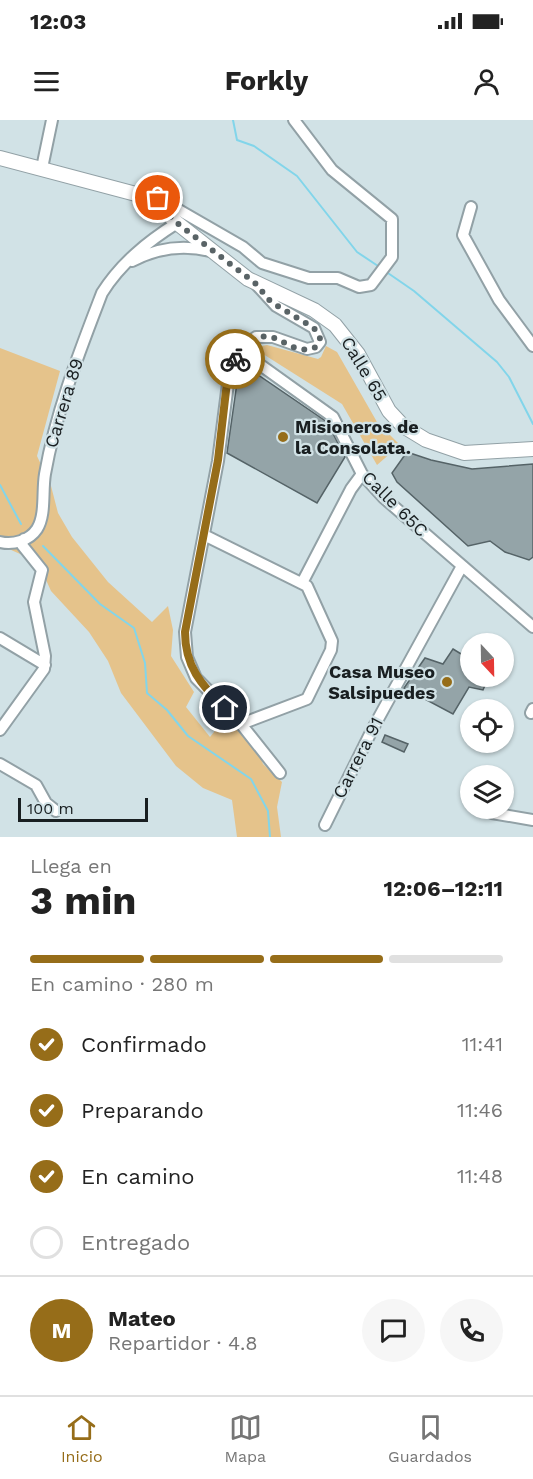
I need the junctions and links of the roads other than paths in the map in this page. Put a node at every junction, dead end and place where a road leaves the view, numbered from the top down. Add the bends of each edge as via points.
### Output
1 (52, 120) edge
2 (294, 120) edge
3 (0, 158) edge
4 (42, 168) junction
5 (152, 198) junction
6 (471, 207) dead end
7 (177, 223) junction
8 (213, 252) junction
9 (119, 269) junction
10 (255, 283) junction
11 (533, 346) edge
12 (241, 351) junction
13 (533, 448) edge
14 (362, 474) junction
15 (204, 535) junction
16 (24, 539) junction
17 (0, 542) edge
18 (462, 566) junction
19 (302, 583) junction
20 (533, 627) edge
21 (0, 638) edge
22 (45, 665) junction
23 (241, 724) junction
24 (0, 730) edge
25 (0, 764) edge
26 (280, 773) dead end
27 (56, 811) dead end
28 (514, 817) edge
29 (533, 820) edge
30 (325, 825) dead end

1 - 4 street
2 - 5 street, Calle 65 via 332,170 391,216 394,241 390,261 370,285 362,287 338,278 309,278 262,263 225,236
3 - 4 main road, Calle 65
4 - 5 main road, Calle 65
5 - 7 main road, Calle 65
6 - 11 street via 463,235 499,300
7 - 8 main road, Calle 65
7 - 9 street, Carrera 89
8 - 9 street, Carrera 89 via 168,248
8 - 10 main road, Calle 65
9 - 16 street, Carrera 89 via 102,293 76,361 50,445 41,518 34,532
10 - 12 street via 276,306 314,328 320,342 307,349 273,337 261,337 252,339
10 - 13 main road, Calle 65 via 314,310 335,326 358,354 389,411 418,435 464,453
12 - 14 street, Calle 65C via 333,417
12 - 15 street via 230,368 227,382
14 - 18 street, Calle 65C via 394,509
14 - 19 street
15 - 19 street
15 - 23 street via 186,626 188,657 199,682
16 - 17 street
16 - 22 street via 22,545 42,570 34,602
18 - 20 street, Calle 65C
18 - 30 street, Carrera 91 via 426,627
19 - 23 street via 313,596 332,647 305,701
21 - 22 street
22 - 24 street
23 - 26 street
25 - 27 street via 36,785 46,803
28 - 29 street

